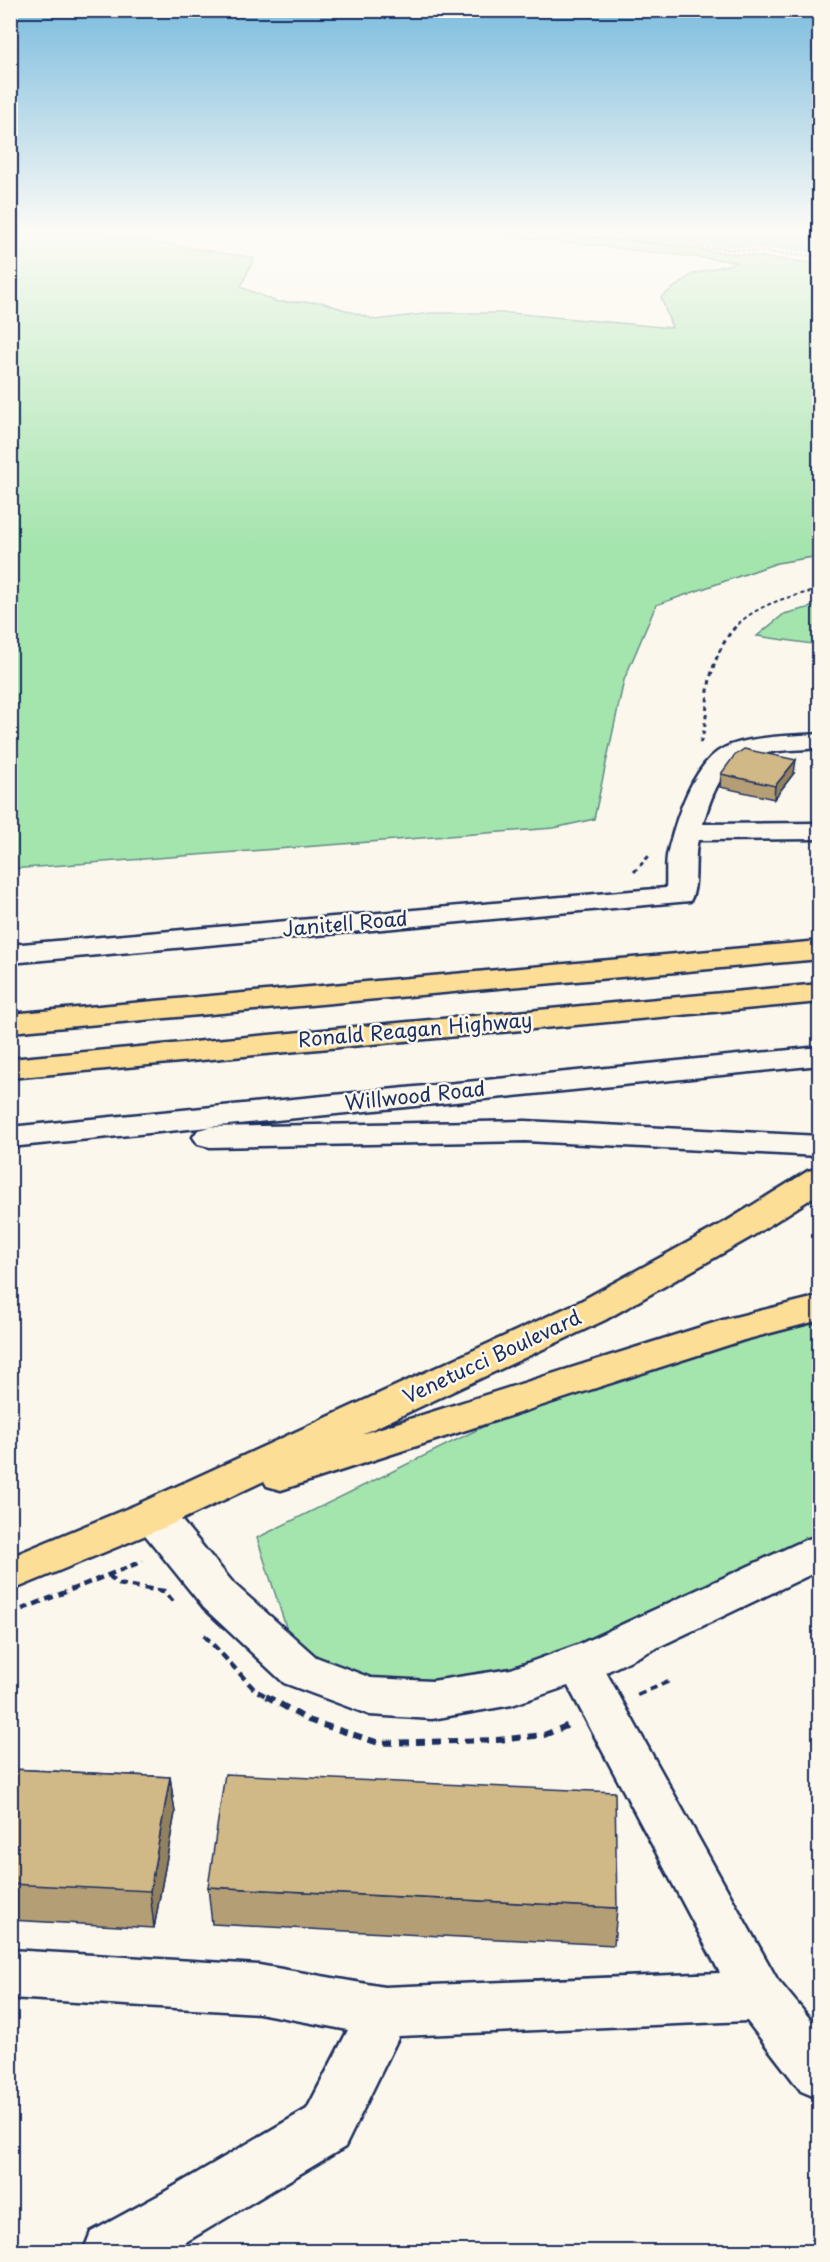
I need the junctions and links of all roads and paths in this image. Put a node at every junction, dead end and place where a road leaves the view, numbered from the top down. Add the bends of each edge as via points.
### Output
1 (819, 590) edge
2 (819, 741) edge
3 (696, 752) dead end
4 (819, 831) edge
5 (688, 832) junction
6 (655, 848) dead end
7 (603, 902) junction
8 (819, 950) edge
9 (10, 954) edge
10 (819, 993) edge
11 (10, 1023) edge
12 (819, 1056) edge
13 (10, 1068) edge
14 (10, 1137) edge
15 (819, 1146) edge
16 (10, 1151) edge
17 (819, 1178) edge
18 (819, 1308) edge
19 (166, 1531) junction
20 (819, 1551) edge
21 (10, 1575) edge
22 (10, 1614) edge
23 (579, 1664) junction
24 (10, 1974) edge
25 (759, 1996) junction
26 (384, 2012) junction
27 (819, 2073) edge
28 (111, 2252) edge

1 - 3 path via 771,602 747,613 732,628 709,686 706,730
2 - 5 street via 760,746 732,753 709,775 698,796
4 - 5 street
5 - 7 street, Janitell Road via 681,853 680,895
6 - 7 path
7 - 9 street, Janitell Road
8 - 11 main road
10 - 13 main road, Ronald Reagan Highway
12 - 14 street, Willwood Road
15 - 16 street, Willwood Road via 525,1131 223,1136
17 - 19 main road, Venetucci Boulevard via 592,1311
18 - 19 main road, Venetucci Boulevard via 736,1329
19 - 21 main road, Venetucci Boulevard
19 - 22 path
19 - 23 street via 219,1596 300,1670 370,1696 432,1700 512,1687
20 - 23 street
23 - 25 street
24 - 26 street via 259,1989
25 - 26 street
25 - 27 street
26 - 28 street via 326,2128

